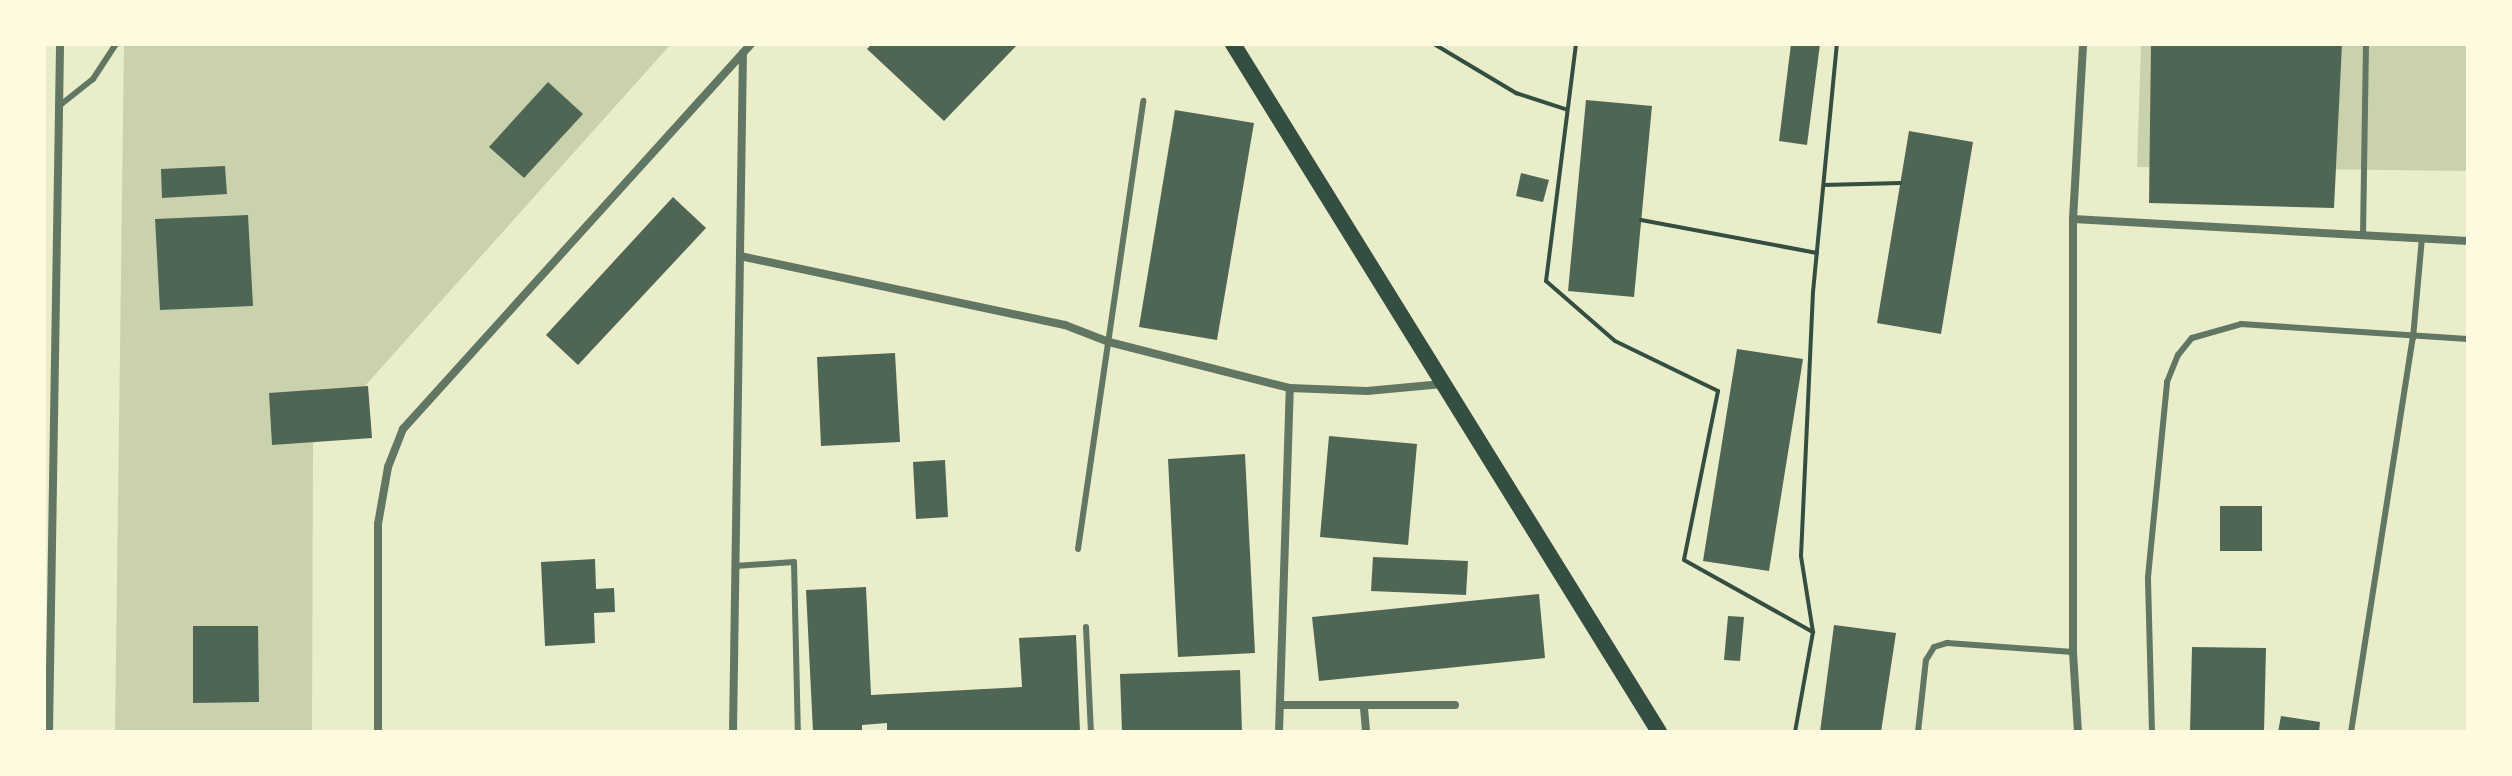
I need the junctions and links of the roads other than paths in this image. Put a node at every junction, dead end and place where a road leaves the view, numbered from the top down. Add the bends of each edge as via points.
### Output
1 (60, 44) edge
2 (116, 44) edge
3 (751, 44) edge
4 (1233, 44) edge
5 (2083, 44) edge
6 (2366, 44) edge
7 (743, 52) junction
8 (1143, 101) dead end
9 (59, 106) junction
10 (2073, 219) junction
11 (2363, 235) junction
12 (2422, 238) junction
13 (2468, 241) edge
14 (740, 256) junction
15 (2413, 338) junction
16 (2468, 339) edge
17 (1109, 342) junction
18 (1444, 384) junction
19 (1290, 388) junction
20 (1078, 549) dead end
21 (735, 566) junction
22 (1086, 627) dead end
23 (2073, 652) junction
24 (1280, 705) junction
25 (1455, 705) dead end
26 (1364, 708) junction
27 (49, 732) edge
28 (378, 732) edge
29 (733, 732) edge
30 (798, 732) edge
31 (1091, 732) edge
32 (1279, 732) edge
33 (1366, 732) edge
34 (1659, 732) edge
35 (1918, 732) edge
36 (2078, 732) edge
37 (2152, 732) edge
38 (2351, 732) edge

1 - 9 street
2 - 9 lane via 93,79
3 - 7 street
4 - 18 main road
5 - 10 street
6 - 11 lane
7 - 14 street
7 - 28 street via 403,429 388,467 378,524
8 - 17 lane
9 - 27 street
10 - 11 street
10 - 23 street
11 - 12 street
12 - 13 street
12 - 15 lane
14 - 17 street via 1065,325
14 - 21 street
15 - 16 lane
15 - 37 lane via 2241,324 2192,338 2178,355 2167,382 2148,577
15 - 38 lane
17 - 19 street
17 - 20 lane
18 - 19 street via 1367,391
18 - 34 main road
19 - 24 street
21 - 29 street
21 - 30 lane via 794,562
22 - 31 lane
23 - 35 lane via 1947,643 1934,647 1926,660
23 - 36 street
24 - 26 street
24 - 32 street
25 - 26 street
26 - 33 street

